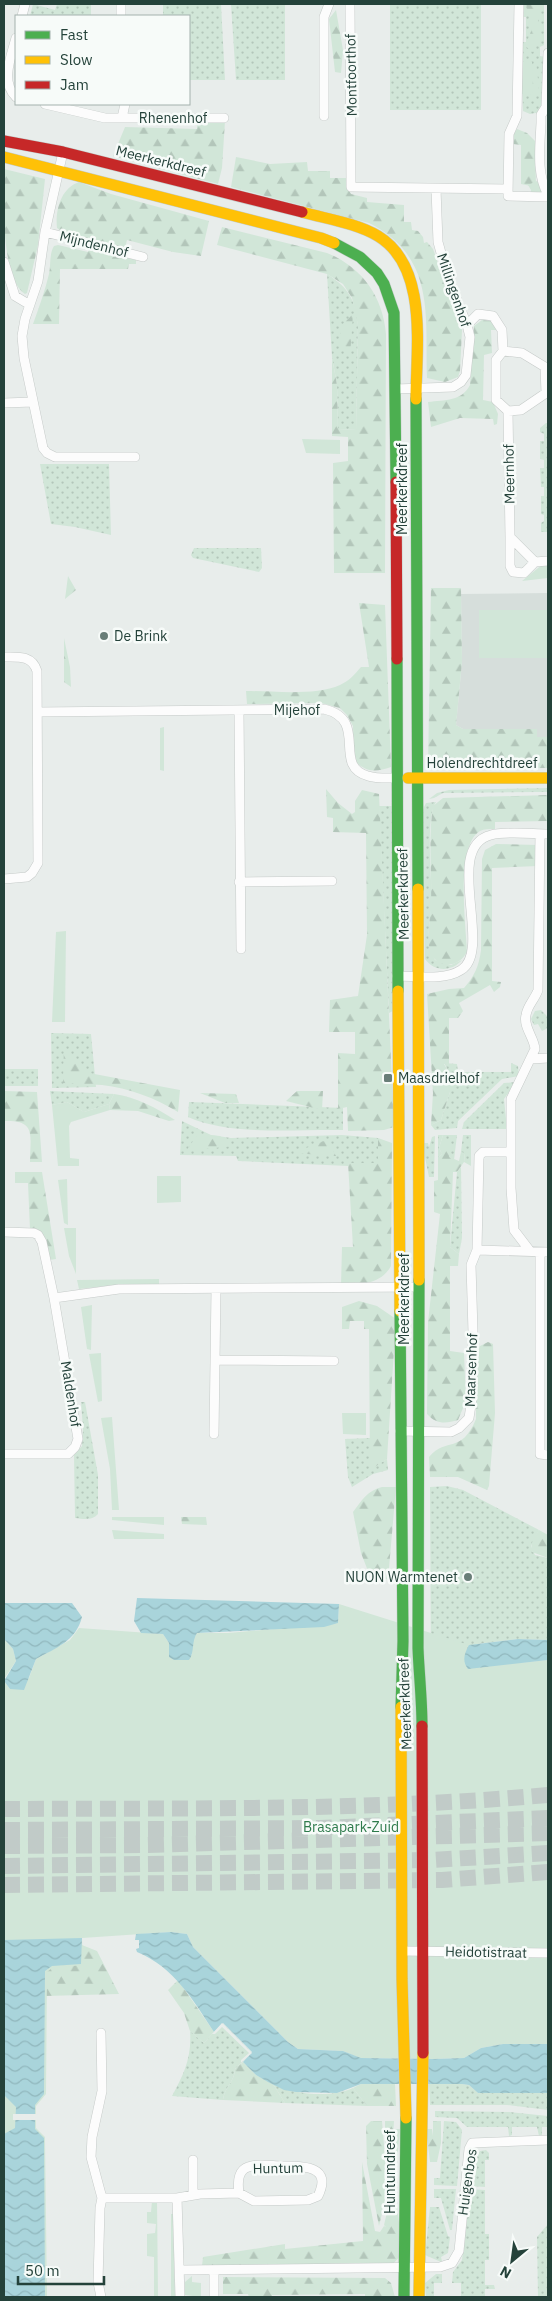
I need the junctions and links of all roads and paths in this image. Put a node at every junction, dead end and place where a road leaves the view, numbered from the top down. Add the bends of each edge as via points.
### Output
1 (329, 4) edge
2 (350, 4) edge
3 (519, 4) edge
4 (15, 42) edge
5 (548, 53) edge
6 (15, 96) edge
7 (49, 105) edge
8 (125, 105) edge
9 (324, 116) dead end
10 (122, 118) junction
11 (224, 118) dead end
12 (4, 141) edge
13 (63, 152) junction
14 (4, 156) edge
15 (59, 170) junction
16 (436, 189) junction
17 (508, 189) junction
18 (548, 196) edge
19 (45, 232) junction
20 (143, 257) dead end
21 (4, 262) edge
22 (30, 305) junction
23 (467, 325) junction
24 (503, 351) junction
25 (547, 367) edge
26 (416, 388) junction
27 (395, 389) junction
28 (547, 393) edge
29 (34, 402) junction
30 (4, 403) edge
31 (508, 411) junction
32 (135, 458) dead end
33 (510, 537) junction
34 (548, 561) edge
35 (535, 562) junction
36 (4, 657) edge
37 (239, 710) junction
38 (38, 712) junction
39 (399, 778) junction
40 (416, 778) junction
41 (548, 778) edge
42 (544, 834) edge
43 (544, 869) edge
44 (4, 879) edge
45 (332, 881) dead end
46 (239, 882) junction
47 (240, 949) dead end
48 (397, 976) junction
49 (420, 976) junction
50 (548, 1058) edge
51 (531, 1059) junction
52 (510, 1152) junction
53 (4, 1232) edge
54 (477, 1250) junction
55 (530, 1251) junction
56 (544, 1252) edge
57 (398, 1287) junction
58 (419, 1287) junction
59 (216, 1288) junction
60 (54, 1298) junction
61 (216, 1360) junction
62 (334, 1361) dead end
63 (400, 1431) junction
64 (419, 1432) junction
65 (214, 1434) dead end
66 (4, 1454) edge
67 (548, 1455) edge
68 (402, 1951) junction
69 (423, 1951) junction
70 (548, 1953) edge
71 (101, 2033) dead end
72 (404, 2046) joint
73 (548, 2140) edge
74 (193, 2160) dead end
75 (239, 2193) junction
76 (193, 2195) junction
77 (102, 2198) junction
78 (178, 2198) junction
79 (404, 2267) junction
80 (419, 2267) junction
81 (181, 2270) junction
82 (214, 2270) junction
83 (101, 2297) edge
84 (180, 2297) edge
85 (214, 2297) edge
86 (404, 2297) edge
87 (420, 2297) edge

1 - 9 street, Montfoorthof via 324,17
2 - 16 street, Montfoorthof via 351,187
3 - 17 street via 517,116 508,134
4 - 6 street via 6,82
5 - 18 street via 540,173
7 - 10 street, Rhenenhof via 105,118
8 - 10 street, Rhenenhof
10 - 11 street, Rhenenhof
12 - 13 street, Meerkerkdreef
13 - 15 street, Mijndenhof
13 - 26 street, Meerkerkdreef via 324,217 382,238 400,257 411,279 416,300
14 - 15 street, Meerkerkdreef
15 - 19 street, Mijndenhof
15 - 27 street, Meerkerkdreef via 321,238 347,248 367,261 389,293 394,313
16 - 17 street
16 - 23 street, Millingenhof via 438,242
17 - 18 street via 508,196
19 - 20 street, Mijndenhof
19 - 22 street, Mijndenhof via 40,272
21 - 22 street via 15,296
22 - 29 street, Mijndenhof via 22,336
23 - 24 street via 478,314 493,316 502,330
23 - 26 street, Millingenhof via 469,352 466,375 461,382 453,387
24 - 25 street via 522,353
24 - 31 street via 496,360 496,400
25 - 28 street
26 - 27 street, Millingenhof
26 - 40 street, Meerkerkdreef
27 - 39 street, Meerkerkdreef
28 - 31 street via 521,410
29 - 30 street
29 - 32 street, Mijndenhof via 44,448 51,456
31 - 33 street, Meernhof
33 - 35 street
33 - 35 street, Meernhof via 513,572 524,573
34 - 35 street, Meernhof
36 - 38 street via 24,657 35,665
37 - 38 street, Mijehof
37 - 39 street, Mijehof via 324,709 336,712 348,726 350,758 354,768 366,776
37 - 46 street
38 - 44 street via 38,864 26,877
39 - 40 street, Holendrechtdreef
39 - 48 street, Meerkerkdreef
40 - 41 street, Holendrechtdreef
40 - 49 street, Meerkerkdreef
42 - 43 street
42 - 49 street via 491,835 478,842 468,858 472,944 468,963 455,973
43 - 51 street via 538,990 526,1012 525,1022 535,1043
45 - 46 street
46 - 47 street
48 - 49 street
48 - 57 street, Meerkerkdreef
49 - 58 street, Meerkerkdreef
50 - 51 street
51 - 52 street via 511,1099
52 - 54 street, Maarsenhof via 483,1152 478,1156
52 - 55 street via 514,1230
53 - 60 street, Maldenhof via 38,1235
54 - 55 street
54 - 64 street, Maarsenhof via 471,1264 473,1332 469,1418 451,1432
55 - 56 street
56 - 67 street via 540,1454
57 - 58 street
57 - 59 street
57 - 63 street, Meerkerkdreef
58 - 64 street, Meerkerkdreef
59 - 60 street via 119,1289
59 - 61 street
60 - 66 street, Maldenhof via 77,1443 68,1454
61 - 62 street
61 - 65 street
63 - 64 street, Maarsenhof
63 - 68 street, Meerkerkdreef
64 - 69 street, Meerkerkdreef via 418,1648 422,1692
68 - 69 street
68 - 72 street, Meerkerkdreef
69 - 70 street, Heidotistraat
69 - 80 street, Meerkerkdreef
71 - 77 street via 102,2091 91,2157
72 - 79 street, Huntumdreef
73 - 80 street, Huigenbos via 472,2143 459,2251 452,2263 440,2267
74 - 76 street
75 - 75 street, Huntum via 239,2175 253,2166 307,2166 316,2171 321,2180 318,2196 308,2200 254,2200
75 - 76 street, Huntum
76 - 78 street, Huntum
77 - 78 street, Huntum
77 - 83 street via 98,2282
78 - 81 street
79 - 80 street
79 - 82 street
79 - 86 street, Huntumdreef
80 - 87 street
81 - 82 street
81 - 84 street
82 - 85 street

